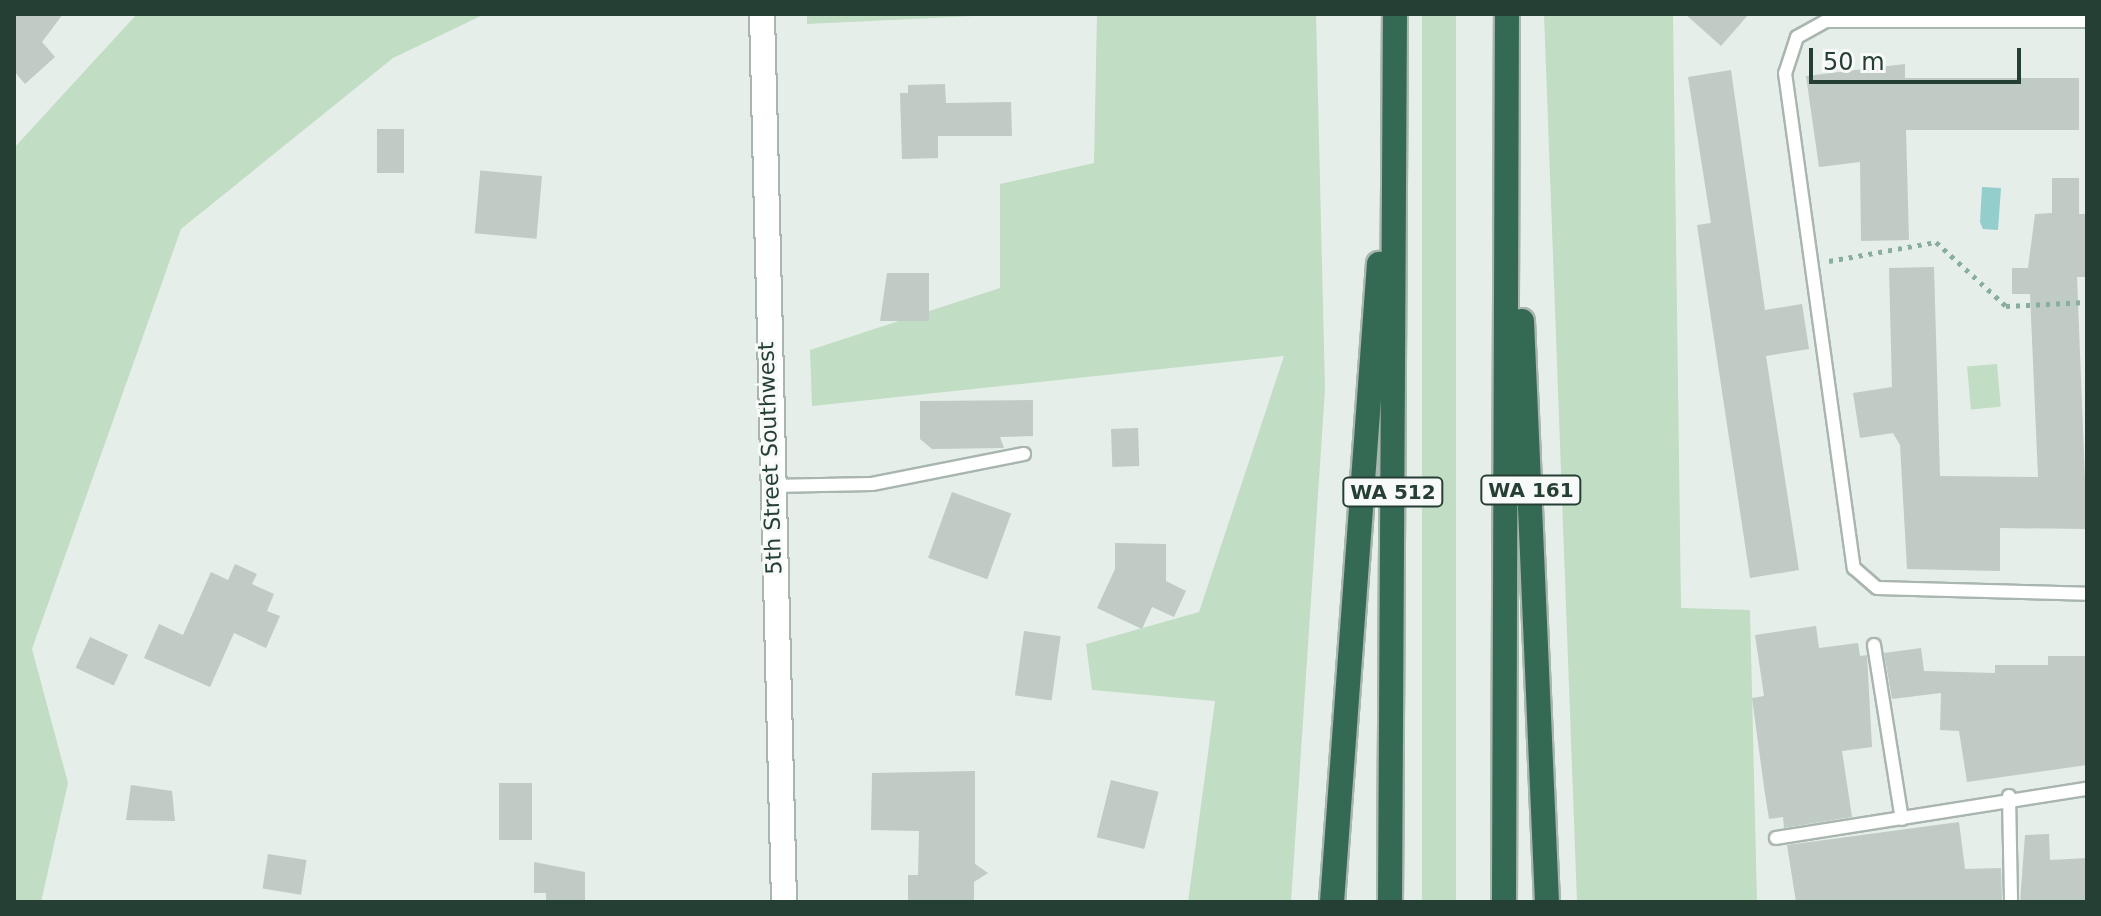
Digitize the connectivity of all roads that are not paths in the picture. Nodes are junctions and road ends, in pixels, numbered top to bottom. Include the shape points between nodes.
1 (762, 14) edge
2 (1395, 14) edge
3 (1507, 14) edge
4 (2087, 21) edge
5 (1508, 78) junction
6 (1395, 83) junction
7 (1024, 454) dead end
8 (771, 486) junction
9 (2087, 594) edge
10 (1874, 645) dead end
11 (2087, 789) edge
12 (2009, 796) junction
13 (1902, 819) junction
14 (1776, 838) dead end
15 (784, 902) edge
16 (1332, 902) edge
17 (1390, 902) edge
18 (1504, 902) edge
19 (1547, 902) edge
20 (2011, 902) edge

1 - 8 street, 5th Street Southwest
2 - 6 highway
3 - 5 highway, WA 161
4 - 9 lane via 1826,21 1797,37 1785,73 1854,568 1877,588
5 - 18 highway
5 - 19 highway, WA 161
6 - 16 highway
6 - 17 highway, WA 512
7 - 8 lane via 872,484
8 - 15 street, 5th Street Southwest
10 - 13 lane
11 - 12 lane
12 - 13 lane
12 - 20 lane
13 - 14 lane

